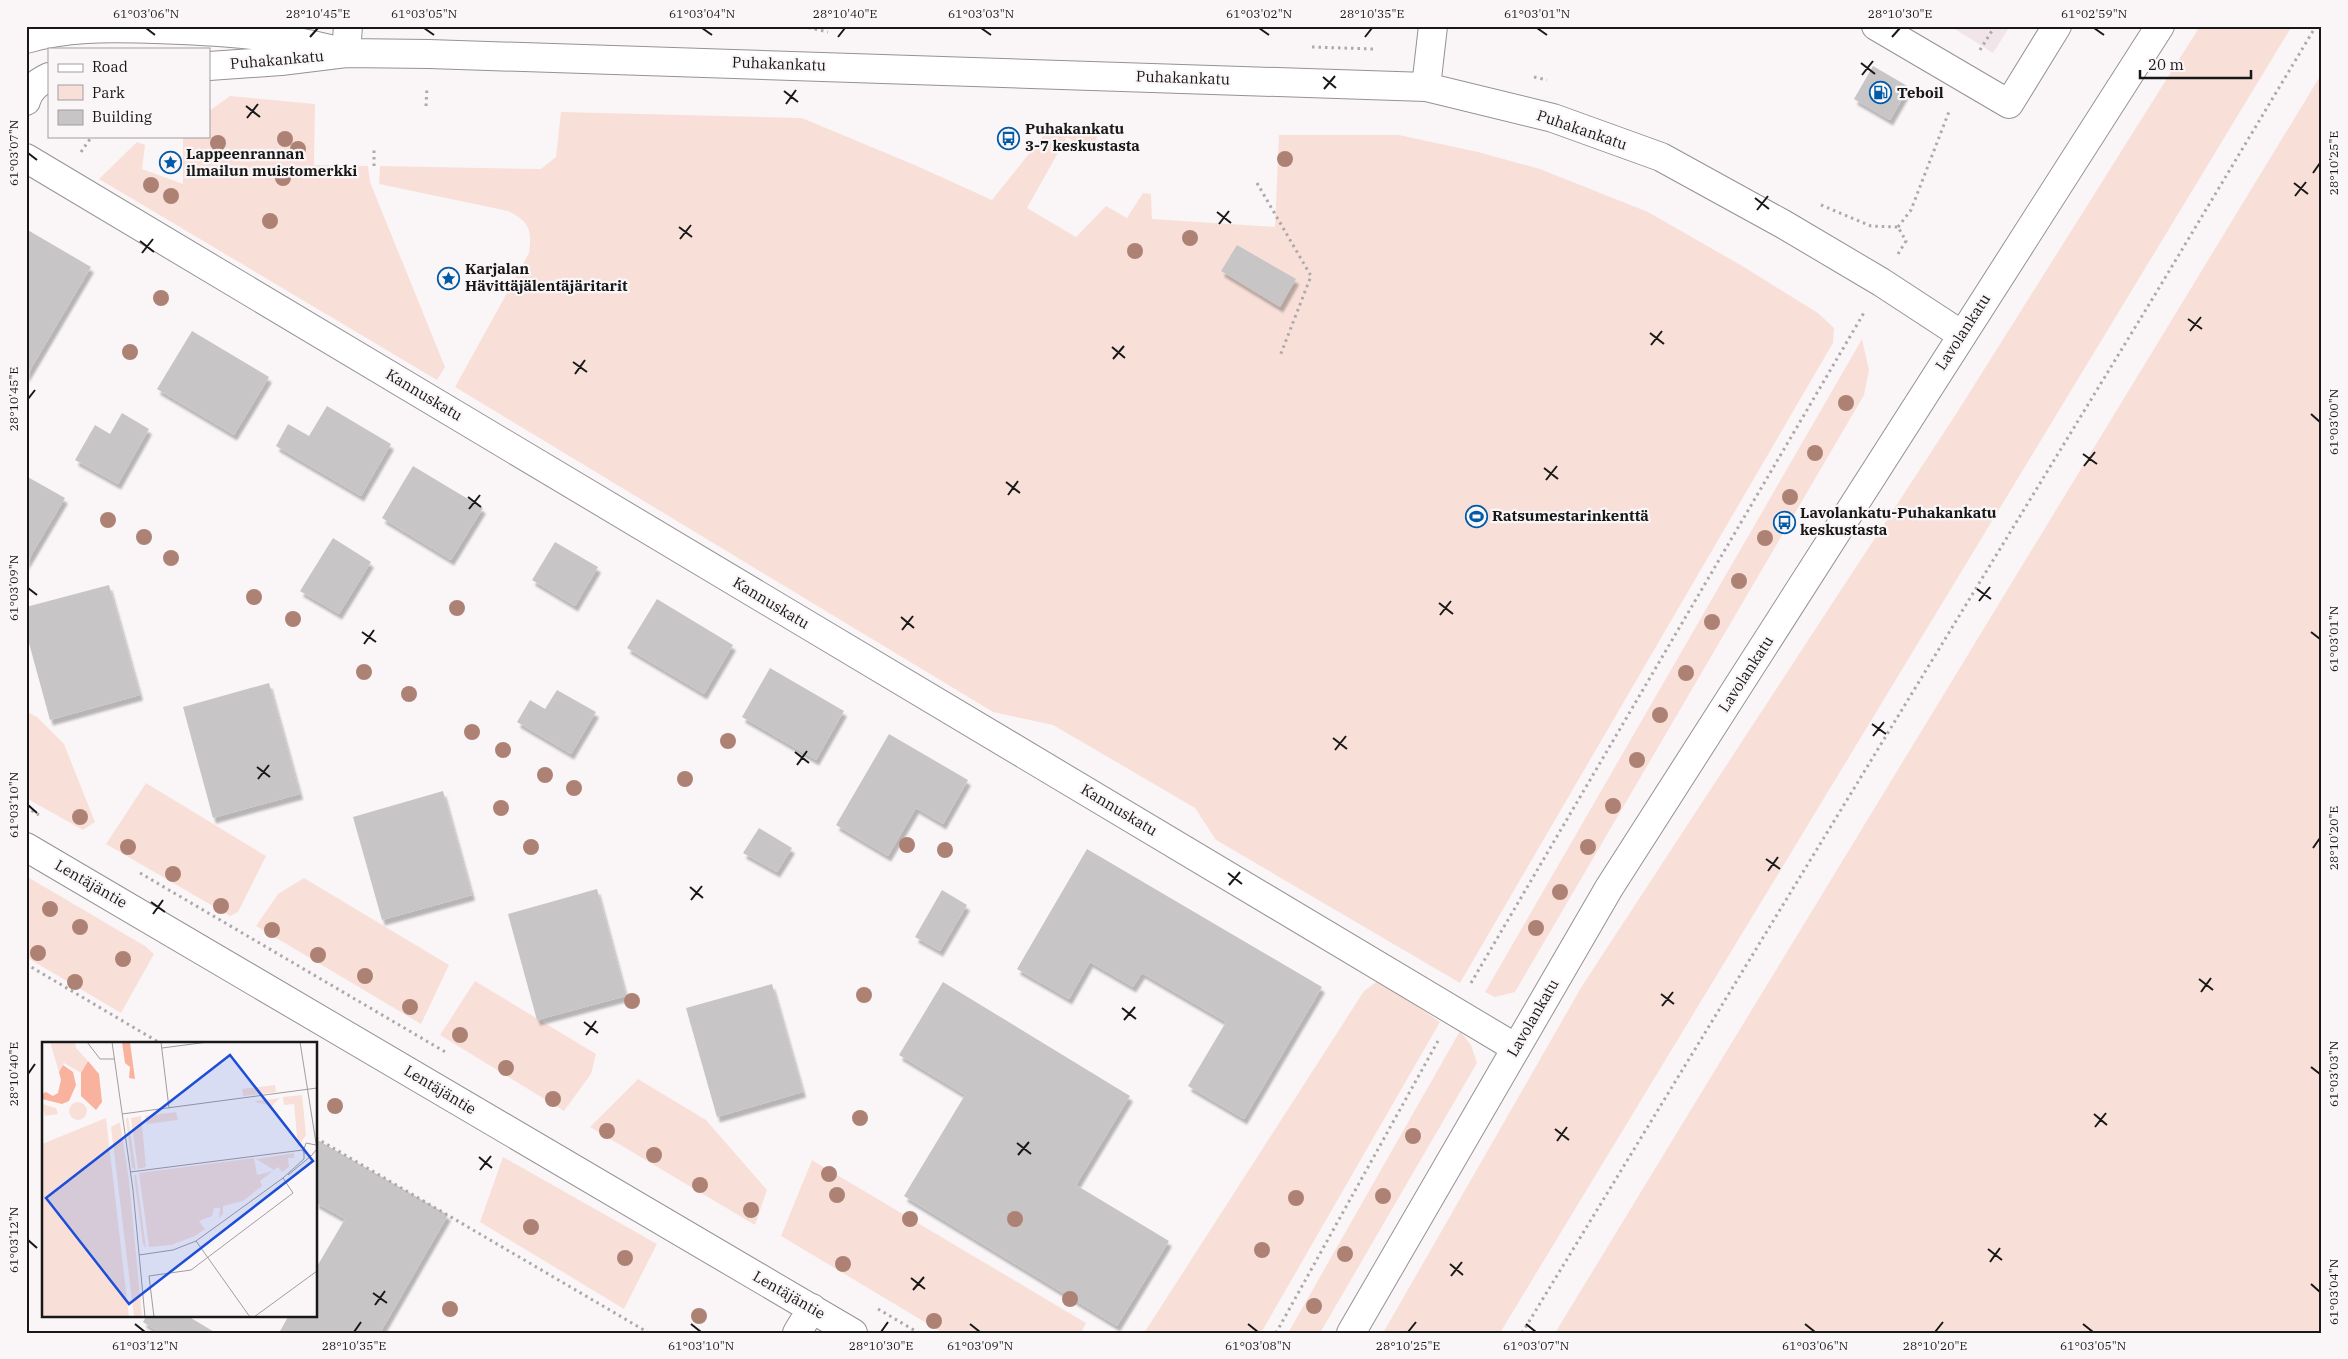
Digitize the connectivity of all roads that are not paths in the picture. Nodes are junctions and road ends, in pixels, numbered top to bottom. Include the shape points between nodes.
1 (1434, 26) edge
2 (1876, 26) edge
3 (2057, 26) edge
4 (2160, 26) edge
5 (26, 39) edge
6 (347, 40) edge
7 (210, 66) edge
8 (48, 78) edge
9 (1426, 87) junction
10 (26, 101) edge
11 (26, 158) edge
12 (1962, 335) junction
13 (26, 847) edge
14 (1516, 1048) junction
15 (812, 1308) junction
16 (797, 1333) edge
17 (853, 1333) edge
18 (1351, 1333) edge

1 - 9 street
2 - 3 street via 2009,104
4 - 12 street, Lavolankatu
5 - 6 street, Puhakankatu via 45,33 107,28 212,30 284,38
6 - 7 street, Puhakankatu via 281,61
6 - 9 street, Puhakankatu via 553,57
8 - 10 street via 36,84
9 - 12 street, Puhakankatu via 1553,118 1661,157 1882,282
11 - 14 street, Kannuskatu
12 - 14 street, Lavolankatu via 1609,888
13 - 15 street, Lentäjäntie
14 - 18 street, Lavolankatu
15 - 16 street
15 - 17 street, Lentäjäntie

